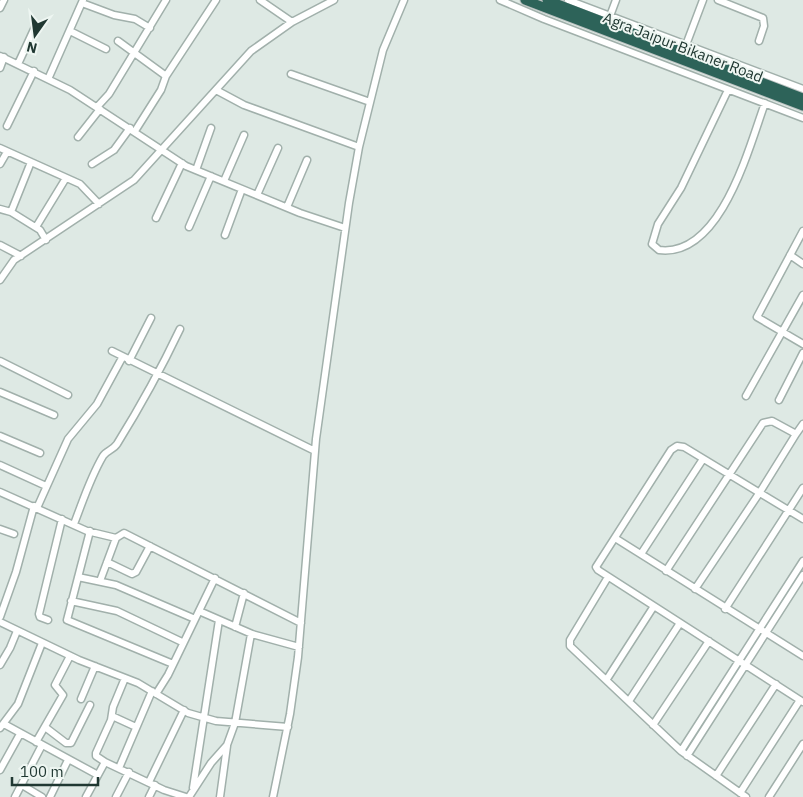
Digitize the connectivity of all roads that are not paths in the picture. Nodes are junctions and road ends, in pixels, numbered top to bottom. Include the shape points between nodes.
1 (4, 0) edge
2 (166, 0) edge
3 (216, 0) edge
4 (260, 0) edge
5 (334, 0) edge
6 (404, 0) edge
7 (500, 0) edge
8 (526, 0) edge
9 (547, 0) edge
10 (616, 0) edge
11 (703, 0) edge
12 (718, 0) edge
13 (82, 1) edge
14 (564, 2) edge
15 (0, 8) edge
16 (610, 16) junction
17 (292, 22) junction
18 (36, 25) dead end
19 (150, 28) junction
20 (70, 31) junction
21 (118, 41) dead end
22 (759, 41) dead end
23 (686, 45) junction
24 (106, 48) dead end
25 (134, 53) junction
26 (2, 57) edge
27 (18, 64) junction
28 (0, 68) edge
29 (34, 71) junction
30 (291, 74) dead end
31 (166, 76) junction
32 (49, 77) junction
33 (803, 89) edge
34 (216, 90) junction
35 (728, 90) junction
36 (803, 98) edge
37 (370, 102) junction
38 (764, 103) junction
39 (803, 106) edge
40 (98, 108) junction
41 (803, 118) edge
42 (7, 126) dead end
43 (211, 128) dead end
44 (133, 130) junction
45 (244, 134) dead end
46 (78, 137) dead end
47 (359, 147) junction
48 (0, 148) edge
49 (278, 148) dead end
50 (162, 150) junction
51 (7, 152) junction
52 (307, 160) dead end
53 (31, 162) junction
54 (182, 163) junction
55 (0, 164) edge
56 (92, 164) dead end
57 (196, 170) junction
58 (211, 176) junction
59 (66, 178) junction
60 (224, 181) junction
61 (242, 189) junction
62 (257, 195) junction
63 (99, 204) junction
64 (288, 208) junction
65 (0, 209) edge
66 (11, 212) junction
67 (156, 218) dead end
68 (36, 227) junction
69 (190, 227) dead end
70 (345, 228) junction
71 (803, 232) edge
72 (224, 236) dead end
73 (46, 240) junction
74 (0, 245) edge
75 (790, 255) junction
76 (21, 256) junction
77 (803, 264) edge
78 (0, 280) edge
79 (803, 294) edge
80 (151, 318) dead end
81 (180, 329) dead end
82 (782, 332) junction
83 (803, 344) edge
84 (112, 351) dead end
85 (803, 353) edge
86 (126, 359) junction
87 (0, 361) edge
88 (158, 375) junction
89 (0, 392) edge
90 (68, 395) dead end
91 (746, 396) dead end
92 (779, 400) dead end
93 (54, 415) dead end
94 (803, 424) edge
95 (796, 434) junction
96 (0, 436) edge
97 (315, 451) junction
98 (40, 452) dead end
99 (704, 459) junction
100 (0, 465) edge
101 (730, 474) junction
102 (46, 486) junction
103 (803, 488) edge
104 (0, 492) edge
105 (760, 492) junction
106 (36, 507) junction
107 (789, 510) junction
108 (62, 519) junction
109 (803, 519) edge
110 (74, 524) junction
111 (0, 528) edge
112 (90, 531) junction
113 (14, 534) dead end
114 (116, 538) junction
115 (615, 538) junction
116 (150, 546) junction
117 (641, 554) junction
118 (803, 561) edge
119 (107, 562) junction
120 (666, 571) junction
121 (803, 574) edge
122 (78, 577) junction
123 (608, 577) junction
124 (215, 578) junction
125 (100, 581) junction
126 (695, 589) junction
127 (244, 593) junction
128 (71, 601) junction
129 (654, 606) junction
130 (725, 609) junction
131 (199, 611) junction
132 (0, 617) edge
133 (195, 619) junction
134 (48, 620) dead end
135 (219, 620) junction
136 (0, 622) edge
137 (301, 622) junction
138 (680, 623) junction
139 (235, 627) junction
140 (17, 631) junction
141 (762, 632) junction
142 (251, 634) junction
143 (709, 641) junction
144 (182, 642) junction
145 (42, 643) junction
146 (803, 646) edge
147 (299, 647) junction
148 (801, 655) edge
149 (70, 656) junction
150 (738, 661) junction
151 (173, 664) junction
152 (0, 665) edge
153 (745, 665) junction
154 (95, 666) junction
155 (125, 678) junction
156 (607, 679) junction
157 (776, 684) junction
158 (154, 692) junction
159 (81, 699) dead end
160 (629, 701) junction
161 (801, 701) edge
162 (90, 705) dead end
163 (184, 710) junction
164 (112, 716) junction
165 (204, 718) junction
166 (235, 723) junction
167 (2, 726) edge
168 (653, 726) junction
169 (45, 727) junction
170 (136, 727) junction
171 (288, 727) junction
172 (20, 734) junction
173 (39, 744) junction
174 (803, 744) edge
175 (227, 745) junction
176 (684, 753) junction
177 (68, 760) junction
178 (105, 762) junction
179 (118, 768) junction
180 (0, 770) edge
181 (129, 772) junction
182 (96, 774) junction
183 (716, 776) junction
184 (152, 784) junction
185 (22, 785) junction
186 (189, 795) edge
187 (743, 795) edge
188 (15, 797) edge
189 (42, 797) edge
190 (50, 797) edge
191 (86, 797) edge
192 (116, 797) edge
193 (149, 797) edge
194 (220, 797) edge
195 (273, 797) edge
196 (769, 797) edge

1 - 15 street
2 - 19 street
3 - 31 street
4 - 17 street
5 - 17 street
6 - 37 street via 387,37
7 - 35 street
8 - 39 highway, Agra Jaipur Bikaner Road
9 - 14 highway, Agra Jaipur Bikaner Road
10 - 16 street
11 - 23 street
12 - 22 street via 763,18
13 - 19 street via 114,15 135,19
13 - 20 street
14 - 16 street
14 - 36 highway, Agra Jaipur Bikaner Road
16 - 23 street
17 - 34 street via 251,51
18 - 27 street
19 - 25 street
20 - 24 street
20 - 32 street
21 - 25 street
23 - 33 street
25 - 31 street
25 - 40 street
26 - 27 street
26 - 28 street
27 - 29 street
29 - 32 street
29 - 42 street
30 - 37 street
31 - 44 street via 161,90
32 - 40 street
34 - 47 street via 244,105
34 - 50 street
35 - 38 street
35 - 38 street via 681,188 654,233 652,244 659,250 686,246 719,213 732,190
37 - 47 street
38 - 41 street
40 - 44 street
40 - 46 street
43 - 57 street
44 - 50 street
44 - 56 street via 114,150
45 - 60 street
47 - 70 street
48 - 51 street
49 - 62 street
50 - 54 street
50 - 63 street via 134,180
51 - 53 street
51 - 55 street
52 - 64 street
53 - 59 street
53 - 66 street
54 - 57 street
54 - 67 street
57 - 58 street
58 - 60 street
58 - 69 street
59 - 63 street via 80,184
59 - 68 street
60 - 61 street
61 - 62 street
61 - 72 street
62 - 64 street
63 - 73 street
64 - 70 street
65 - 66 street
66 - 68 street
68 - 73 street
70 - 97 street
71 - 75 street
73 - 76 street
74 - 76 street
75 - 77 street
75 - 82 street via 757,316
76 - 78 street via 14,260
79 - 82 street
80 - 86 street
81 - 88 street
82 - 83 street
82 - 91 street
84 - 86 street
85 - 92 street
86 - 88 street
86 - 102 street via 97,404 68,440
87 - 90 street
88 - 97 street
88 - 110 street via 116,446 104,454
89 - 93 street
94 - 95 street
95 - 101 street via 772,421 765,421
95 - 105 street
96 - 98 street
97 - 137 street
99 - 101 street
99 - 115 street via 684,446 675,447
99 - 117 street
100 - 102 street
101 - 105 street
101 - 120 street
102 - 106 street
103 - 107 street
104 - 106 street
105 - 107 street
105 - 126 street
106 - 108 street
106 - 132 street
107 - 109 street
107 - 130 street
108 - 110 street
108 - 134 street via 39,614
110 - 112 street
111 - 113 street
112 - 114 street
112 - 122 street
114 - 116 street via 124,534
114 - 119 street
115 - 117 street
115 - 123 street via 596,567
116 - 119 street via 132,574
116 - 124 street
117 - 120 street
118 - 141 street
119 - 125 street
120 - 126 street
121 - 141 street
122 - 125 street
122 - 128 street
123 - 129 street
123 - 156 street via 569,644
124 - 127 street
124 - 131 street
125 - 133 street via 128,589
126 - 130 street
127 - 137 street
127 - 139 street
128 - 144 street via 118,611
128 - 151 street via 67,616 69,623
129 - 138 street
129 - 156 street
130 - 141 street
131 - 133 street
131 - 135 street
133 - 144 street
135 - 139 street
135 - 165 street
136 - 140 street
137 - 147 street
138 - 143 street
138 - 160 street
139 - 142 street
140 - 145 street
140 - 152 street
141 - 148 street
141 - 150 street
141 - 153 street
142 - 147 street
142 - 166 street
143 - 150 street
143 - 168 street
144 - 151 street
145 - 149 street
145 - 167 street via 18,704
146 - 148 street
147 - 171 street
149 - 154 street
149 - 169 street via 55,685 63,695
150 - 153 street
150 - 176 street
151 - 158 street
153 - 157 street
153 - 176 street
154 - 155 street
154 - 159 street
155 - 158 street
155 - 164 street
156 - 160 street
157 - 161 street
157 - 183 street
158 - 163 street
158 - 170 street
160 - 168 street
161 - 187 street
162 - 169 street via 71,743 66,743
163 - 165 street
163 - 184 street
164 - 170 street
164 - 178 street via 96,753
165 - 166 street
165 - 186 street
166 - 171 street
166 - 175 street
167 - 172 street
168 - 176 street
169 - 173 street
170 - 179 street
171 - 195 street
172 - 173 street
172 - 180 street
173 - 177 street
173 - 185 street
174 - 196 street
175 - 186 street
175 - 194 street
176 - 183 street
177 - 182 street
177 - 190 street
178 - 179 street
178 - 182 street
179 - 181 street
181 - 184 street
181 - 192 street
182 - 191 street
183 - 187 street
184 - 186 street
184 - 193 street
185 - 188 street
185 - 189 street

